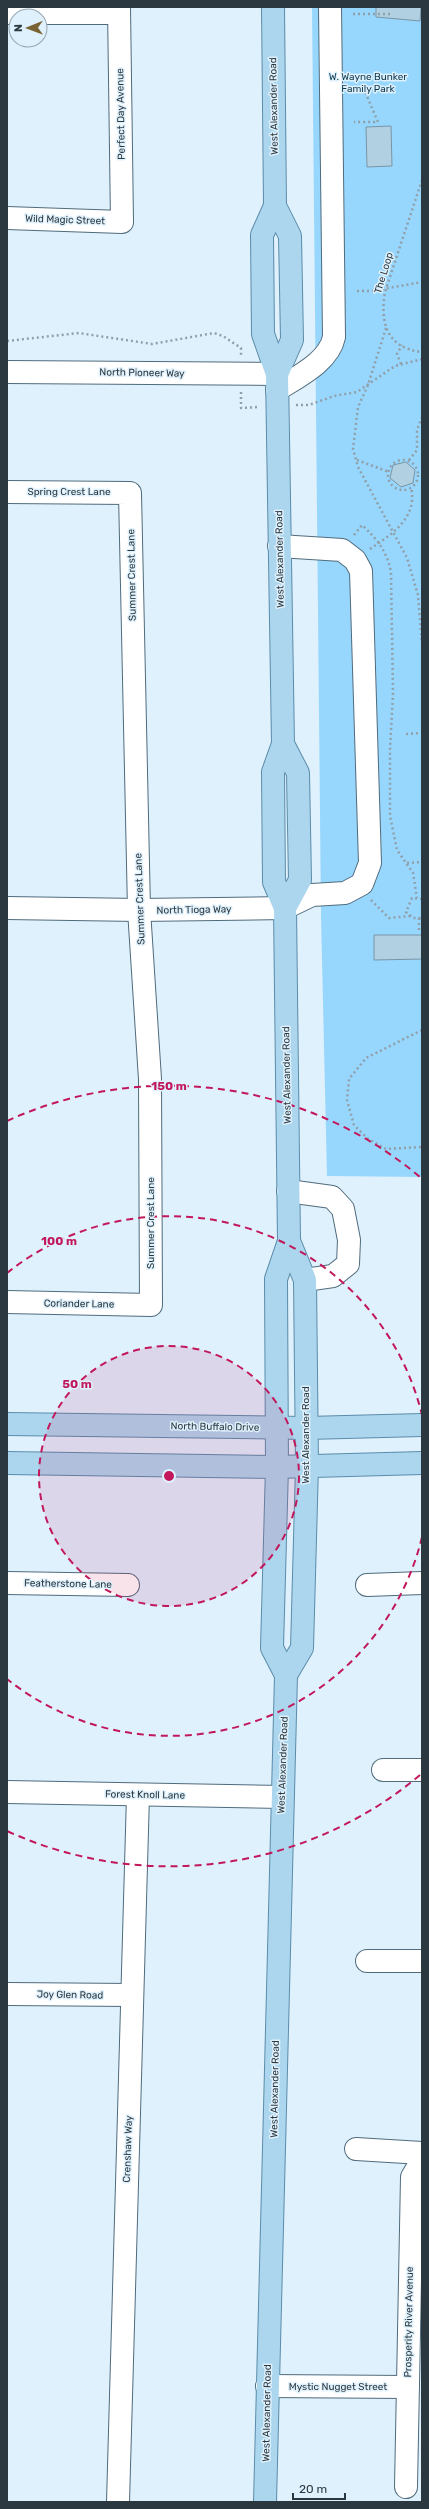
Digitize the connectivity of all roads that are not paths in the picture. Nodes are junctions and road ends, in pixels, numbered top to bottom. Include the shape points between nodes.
1 (273, 7) edge
2 (330, 7) edge
3 (119, 10) edge
4 (7, 13) edge
5 (275, 206) junction
6 (7, 218) edge
7 (122, 222) joint
8 (7, 372) edge
9 (277, 382) junction
10 (7, 492) edge
11 (130, 493) joint
12 (279, 546) junction
13 (7, 908) edge
14 (285, 908) junction
15 (139, 910) junction
16 (288, 1191) junction
17 (289, 1240) junction
18 (305, 1280) junction
19 (7, 1302) edge
20 (151, 1305) joint
21 (7, 1424) edge
22 (422, 1426) edge
23 (277, 1428) junction
24 (307, 1428) junction
25 (7, 1463) edge
26 (422, 1463) edge
27 (277, 1466) junction
28 (307, 1466) junction
29 (7, 1583) edge
30 (422, 1583) edge
31 (367, 1584) dead end
32 (128, 1585) dead end
33 (286, 1675) junction
34 (383, 1770) dead end
35 (422, 1770) edge
36 (7, 1792) edge
37 (138, 1795) junction
38 (282, 1797) junction
39 (367, 1961) dead end
40 (422, 1961) edge
41 (7, 1994) edge
42 (132, 1996) junction
43 (356, 2149) dead end
44 (422, 2153) edge
45 (422, 2160) edge
46 (268, 2386) junction
47 (408, 2387) junction
48 (406, 2487) dead end
49 (118, 2502) edge
50 (264, 2502) edge

1 - 5 main road, West Alexander Road
2 - 9 street via 334,337 332,347 325,356
3 - 4 street
3 - 7 street, Perfect Day Avenue
5 - 9 main road, West Alexander Road via 262,235 263,334
5 - 9 main road, West Alexander Road via 290,236 292,340
6 - 7 street, Wild Magic Street
8 - 9 street, North Pioneer Way
9 - 12 main road, West Alexander Road
10 - 11 street, Spring Crest Lane
11 - 15 street, Summer Crest Lane
12 - 14 main road, West Alexander Road via 284,744 298,773 300,880
12 - 14 street via 353,550 361,571 370,863 362,884 346,893 312,895
13 - 15 street, North Tioga Way
14 - 15 street, North Tioga Way
14 - 16 main road, West Alexander Road
15 - 20 street, Summer Crest Lane via 150,1079
16 - 17 main road, West Alexander Road
16 - 18 street via 332,1197 343,1208 349,1240 348,1264 333,1276
17 - 18 main road, West Alexander Road
17 - 23 main road, West Alexander Road via 276,1280
18 - 24 main road, West Alexander Road
19 - 20 street, Coriander Lane
21 - 23 main road, North Buffalo Drive
22 - 24 main road, North Buffalo Drive
23 - 24 main road, North Buffalo Drive
23 - 27 main road, West Alexander Road
24 - 28 main road, West Alexander Road
25 - 27 main road
26 - 28 main road
27 - 28 main road
27 - 33 main road, West Alexander Road via 272,1648
28 - 33 main road, West Alexander Road via 302,1648
29 - 32 street, Featherstone Lane
30 - 31 street
33 - 38 main road, West Alexander Road
34 - 35 street
36 - 37 street, Forest Knoll Lane
37 - 38 street, Forest Knoll Lane
37 - 42 street, Crenshaw Way
38 - 46 main road, West Alexander Road
39 - 40 street
41 - 42 street, Joy Glen Road
42 - 49 street, Crenshaw Way
43 - 44 street
45 - 47 street, Prosperity River Avenue via 412,2177
46 - 47 street, Mystic Nugget Street
46 - 50 main road, West Alexander Road
47 - 48 street, Prosperity River Avenue

